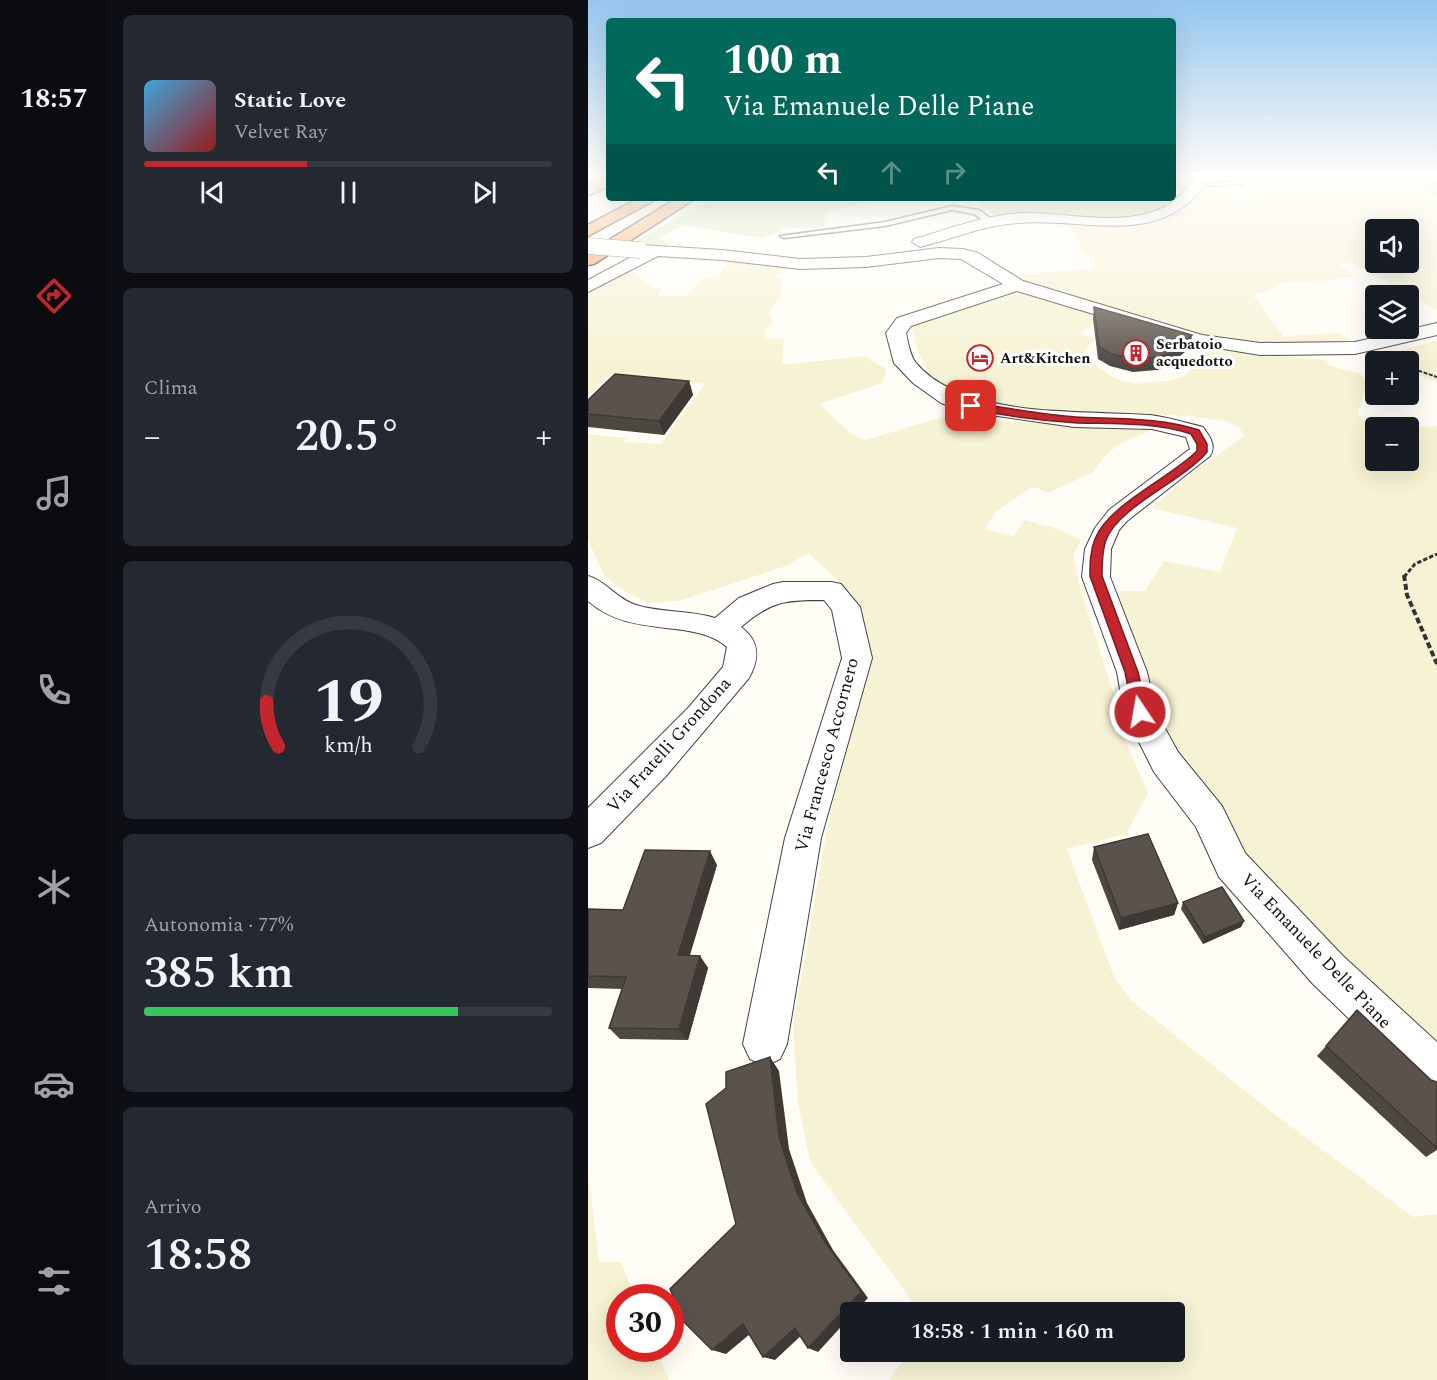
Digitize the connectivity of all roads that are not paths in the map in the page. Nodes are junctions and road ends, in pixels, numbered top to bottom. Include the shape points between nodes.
1 (621, 239) edge
2 (933, 239) edge
3 (588, 246) edge
4 (647, 250) junction
5 (588, 260) edge
6 (866, 262) junction
7 (1017, 285) junction
8 (588, 287) edge
9 (1437, 329) edge
10 (588, 585) edge
11 (721, 629) junction
12 (588, 832) edge
13 (765, 1044) dead end
14 (1437, 1072) edge

1 - 5 highway
2 - 6 street via 876,255
3 - 4 street, bridge
4 - 6 street via 800,264
4 - 8 street
6 - 7 street via 963,254
7 - 9 street via 1200,340 1260,348 1355,348
7 - 14 street, Via Emanuele Delle Piane via 904,322 896,333 904,363 939,392 971,406 1074,420 1152,422 1195,432 1202,452 1115,518 1101,538 1096,562 1096,576 1132,672 1140,712 1166,762 1209,817 1232,865 1328,970
10 - 11 street via 603,601 630,614
11 - 12 street, Via Fratelli Grondona via 742,644 738,669 654,766
11 - 13 street, Via Francesco Accornero via 748,605 783,591 831,591 846,607 857,658 803,838

